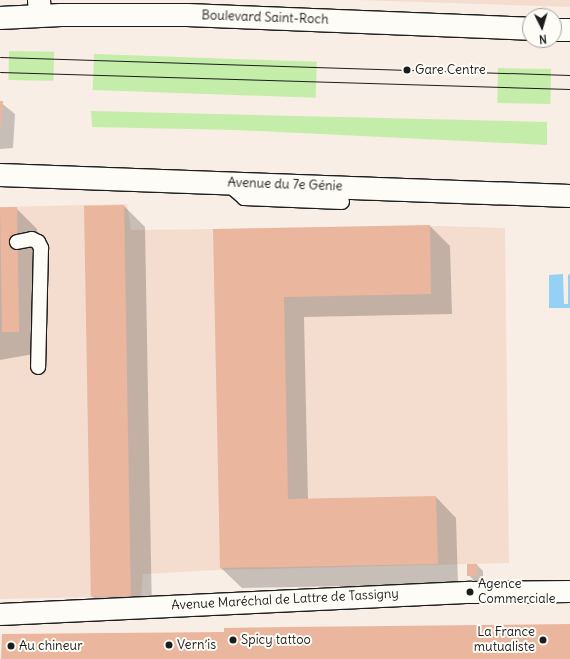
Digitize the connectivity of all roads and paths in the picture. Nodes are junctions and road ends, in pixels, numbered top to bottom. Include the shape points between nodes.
1 (39, 8) edge
2 (0, 18) edge
3 (522, 29) edge
4 (0, 175) edge
5 (227, 183) junction
6 (570, 196) edge
7 (342, 202) dead end
8 (17, 242) dead end
9 (38, 367) dead end
10 (570, 591) edge
11 (0, 614) edge

1 - 2 street, Boulevard Saint-Roch
1 - 3 street, Boulevard Saint-Roch
4 - 5 street, Avenue du 7e Génie
5 - 6 street, Avenue du 7e Génie
5 - 7 lane via 244,198
8 - 9 lane via 32,240 38,242 41,248
10 - 11 street, Avenue Maréchal de Lattre de Tassigny via 470,592

